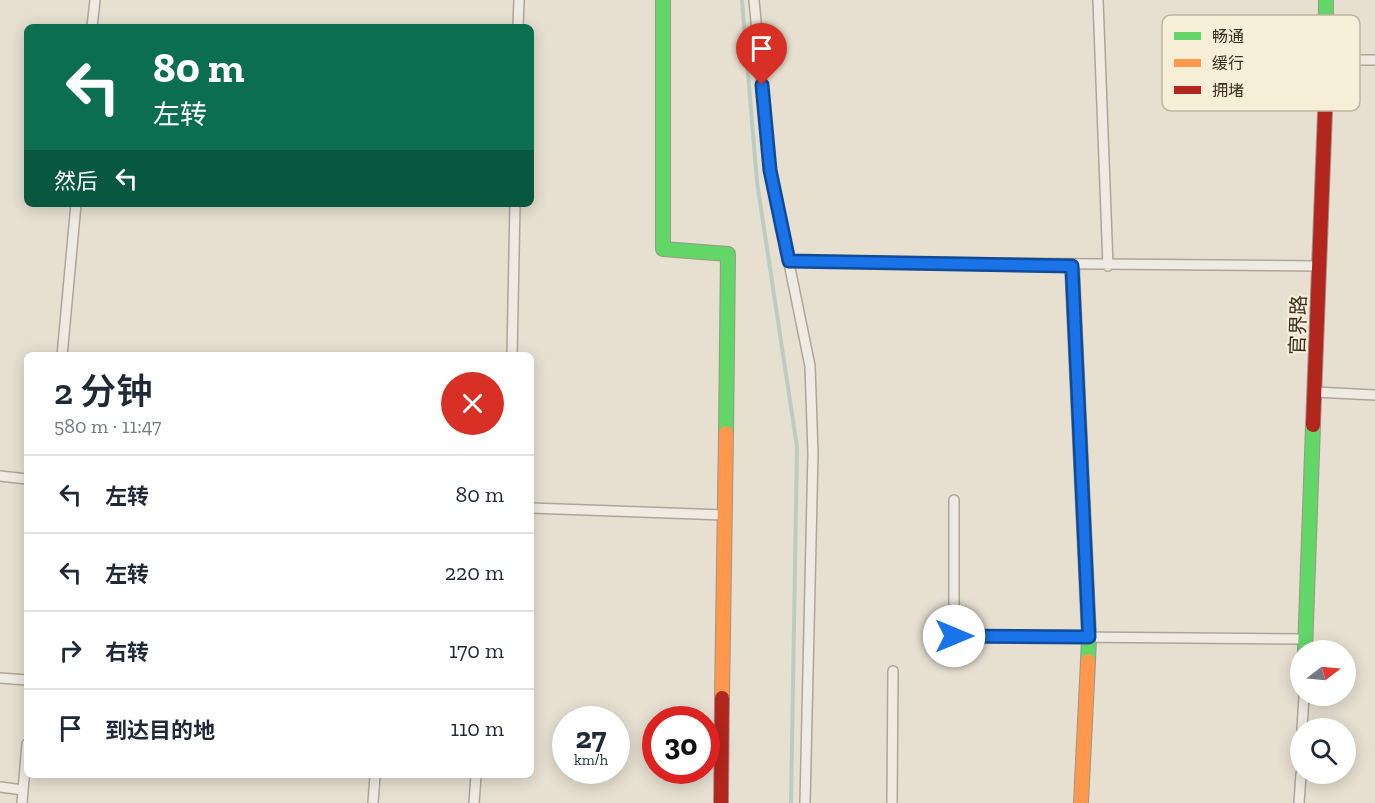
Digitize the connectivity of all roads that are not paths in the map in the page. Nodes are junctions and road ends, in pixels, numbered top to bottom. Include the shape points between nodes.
1 (94, 0) edge
2 (519, 0) edge
3 (663, 0) edge
4 (754, 0) edge
5 (1098, 0) edge
6 (1326, 0) edge
7 (1326, 15) edge
8 (92, 24) edge
9 (518, 24) edge
10 (1325, 111) edge
11 (76, 207) edge
12 (515, 207) edge
13 (789, 261) junction
14 (1072, 266) junction
15 (1108, 266) junction
16 (1319, 266) junction
17 (62, 352) edge
18 (512, 352) edge
19 (1315, 392) junction
20 (1375, 395) edge
21 (0, 476) edge
22 (24, 479) edge
23 (954, 500) dead end
24 (534, 508) edge
25 (724, 515) junction
26 (1089, 637) junction
27 (1305, 640) edge
28 (1290, 644) edge
29 (893, 671) dead end
30 (0, 678) edge
31 (24, 680) edge
32 (24, 778) edge
33 (375, 778) edge
34 (476, 778) edge
35 (1300, 784) edge
36 (0, 787) edge
37 (23, 790) junction
38 (22, 803) edge
39 (373, 803) edge
40 (474, 803) edge
41 (721, 803) edge
42 (805, 803) edge
43 (892, 803) edge
44 (1081, 803) edge
45 (1299, 803) edge

1 - 8 street
2 - 9 street
3 - 25 street via 663,249 728,254
4 - 13 street via 770,170
5 - 15 street
6 - 7 street, 官界路
10 - 16 street, 官界路
11 - 17 street
12 - 18 street
13 - 14 street
13 - 42 street via 810,366 813,453
14 - 15 street
14 - 26 street
15 - 16 street
16 - 19 street, 官界路
19 - 20 street
19 - 27 street, 官界路
21 - 22 street
23 - 26 street via 954,636
24 - 25 street
25 - 41 street
26 - 28 street
26 - 44 street
29 - 43 street
30 - 31 street
32 - 37 street
33 - 39 street
34 - 40 street
35 - 45 street
36 - 37 street
37 - 38 street

